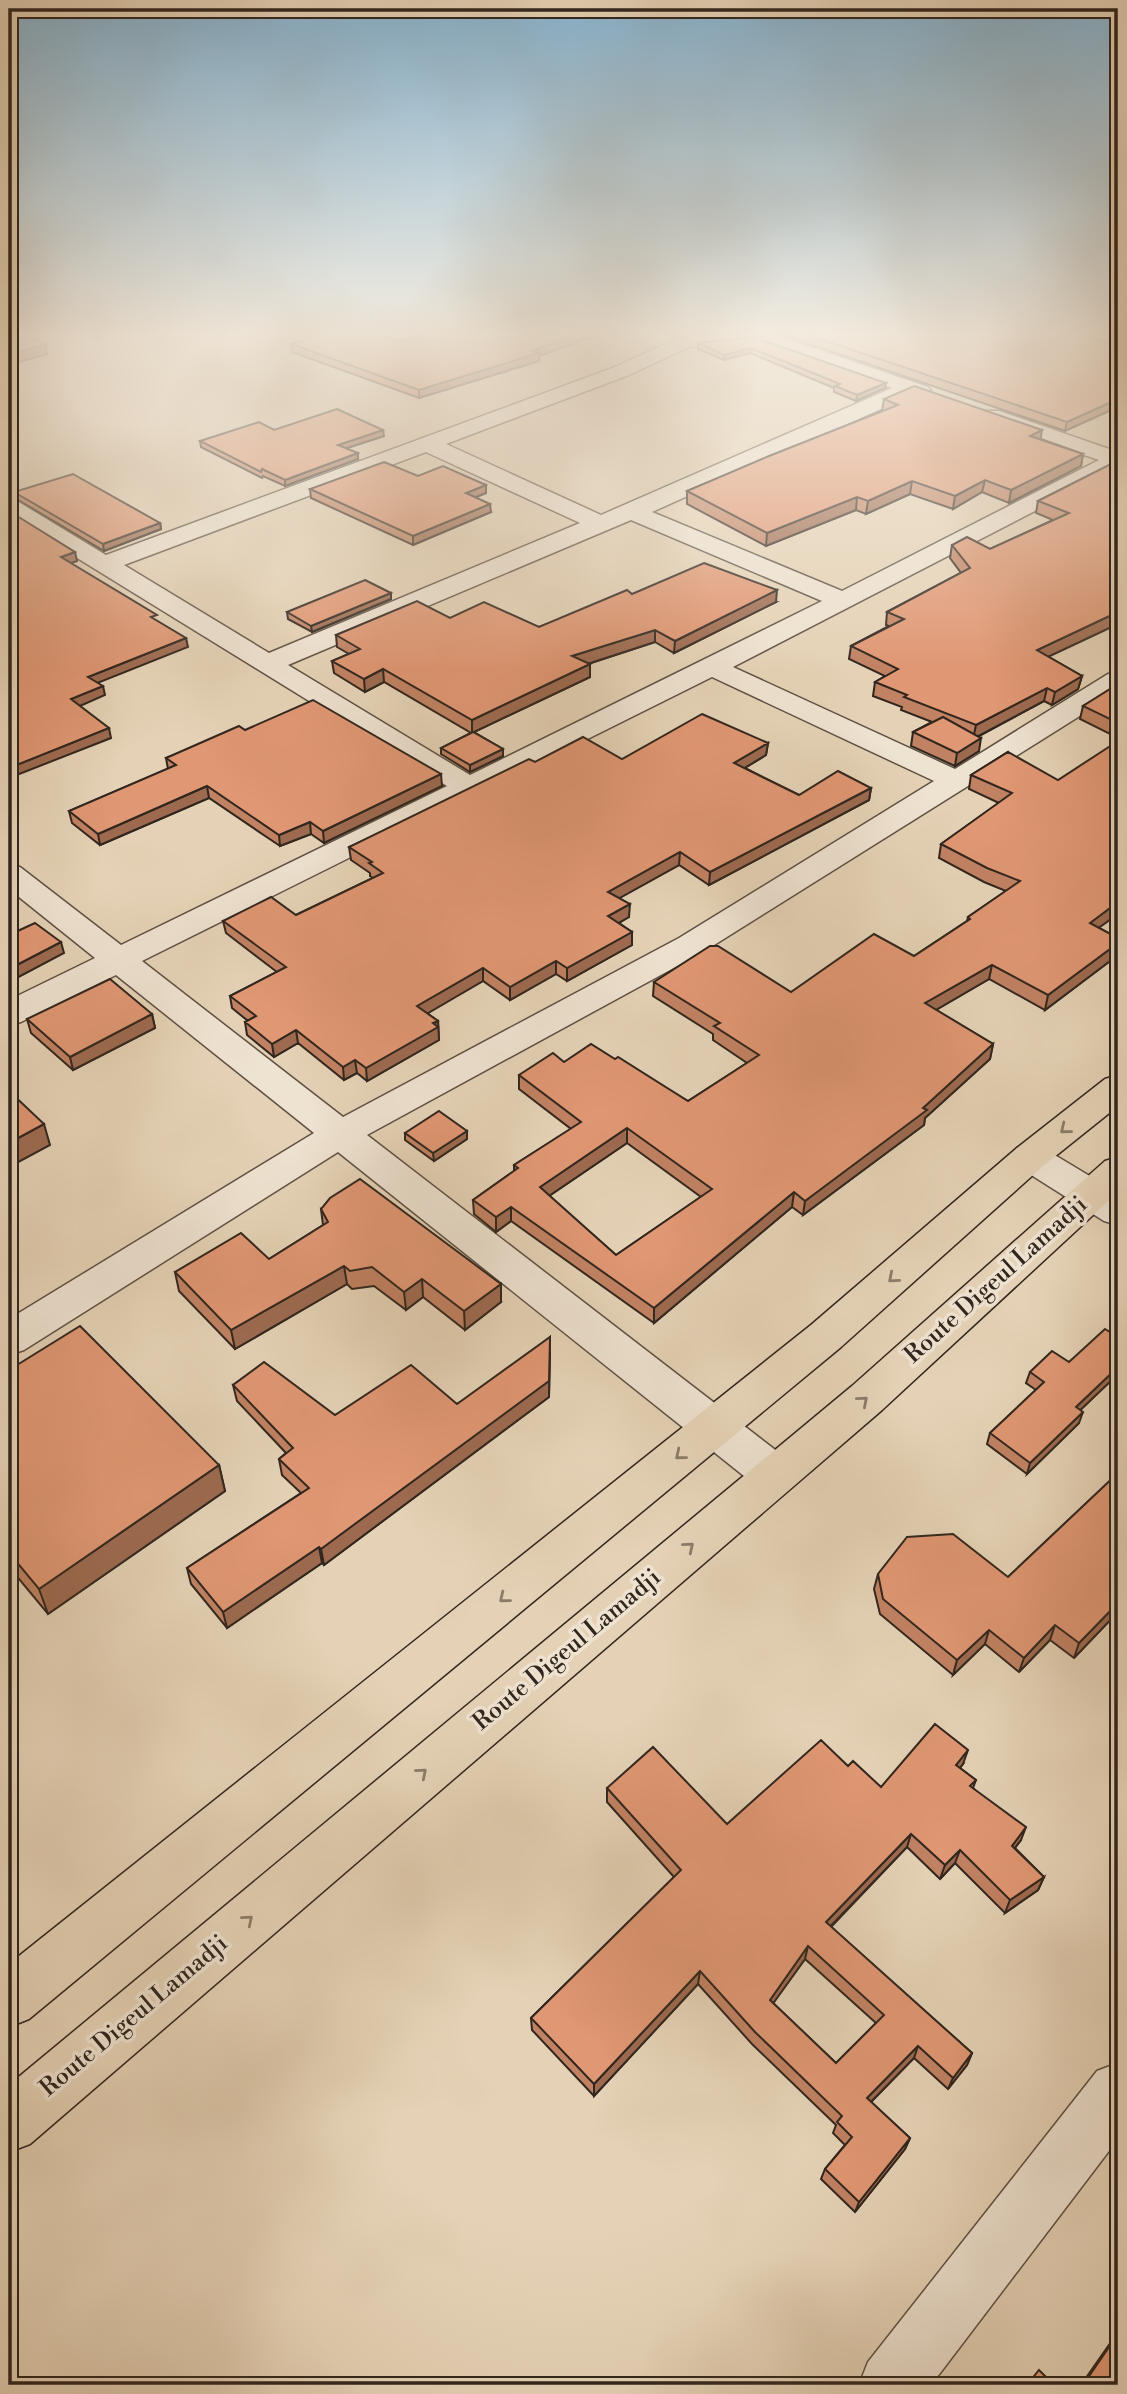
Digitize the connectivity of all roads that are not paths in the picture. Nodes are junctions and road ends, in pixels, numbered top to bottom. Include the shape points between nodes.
1 (426, 445) edge
2 (430, 445) edge
3 (783, 445) edge
4 (1076, 445) edge
5 (1118, 459) edge
6 (9, 506) edge
7 (632, 513) junction
8 (600, 523) junction
9 (105, 564) junction
10 (842, 600) junction
11 (269, 663) junction
12 (712, 667) junction
13 (1118, 680) edge
14 (957, 781) junction
15 (469, 787) junction
16 (9, 874) edge
17 (120, 959) junction
18 (9, 1014) edge
19 (1118, 1087) edge
20 (340, 1134) junction
21 (1030, 1157) junction
22 (1109, 1192) edge
23 (9, 1339) edge
24 (714, 1428) junction
25 (775, 1475) junction
26 (9, 1999) edge
27 (1118, 2092) edge
28 (9, 2123) edge
29 (891, 2385) edge

1 - 9 street
2 - 8 street
3 - 7 street
4 - 5 street
5 - 10 street
6 - 9 street
7 - 8 street
7 - 10 street
8 - 11 street
9 - 11 street
10 - 12 street
11 - 15 street
12 - 14 street
12 - 15 street
13 - 14 street
14 - 20 street via 691,945
15 - 17 street
16 - 17 street
17 - 18 street
17 - 20 street
19 -> 21 main road
20 - 23 street
20 - 24 street
21 - 22 street
21 -> 24 main road
25 -> 22 main road, Route Digeul Lamadji
24 - 25 street
24 -> 26 main road
28 -> 25 main road, Route Digeul Lamadji
27 - 29 street

